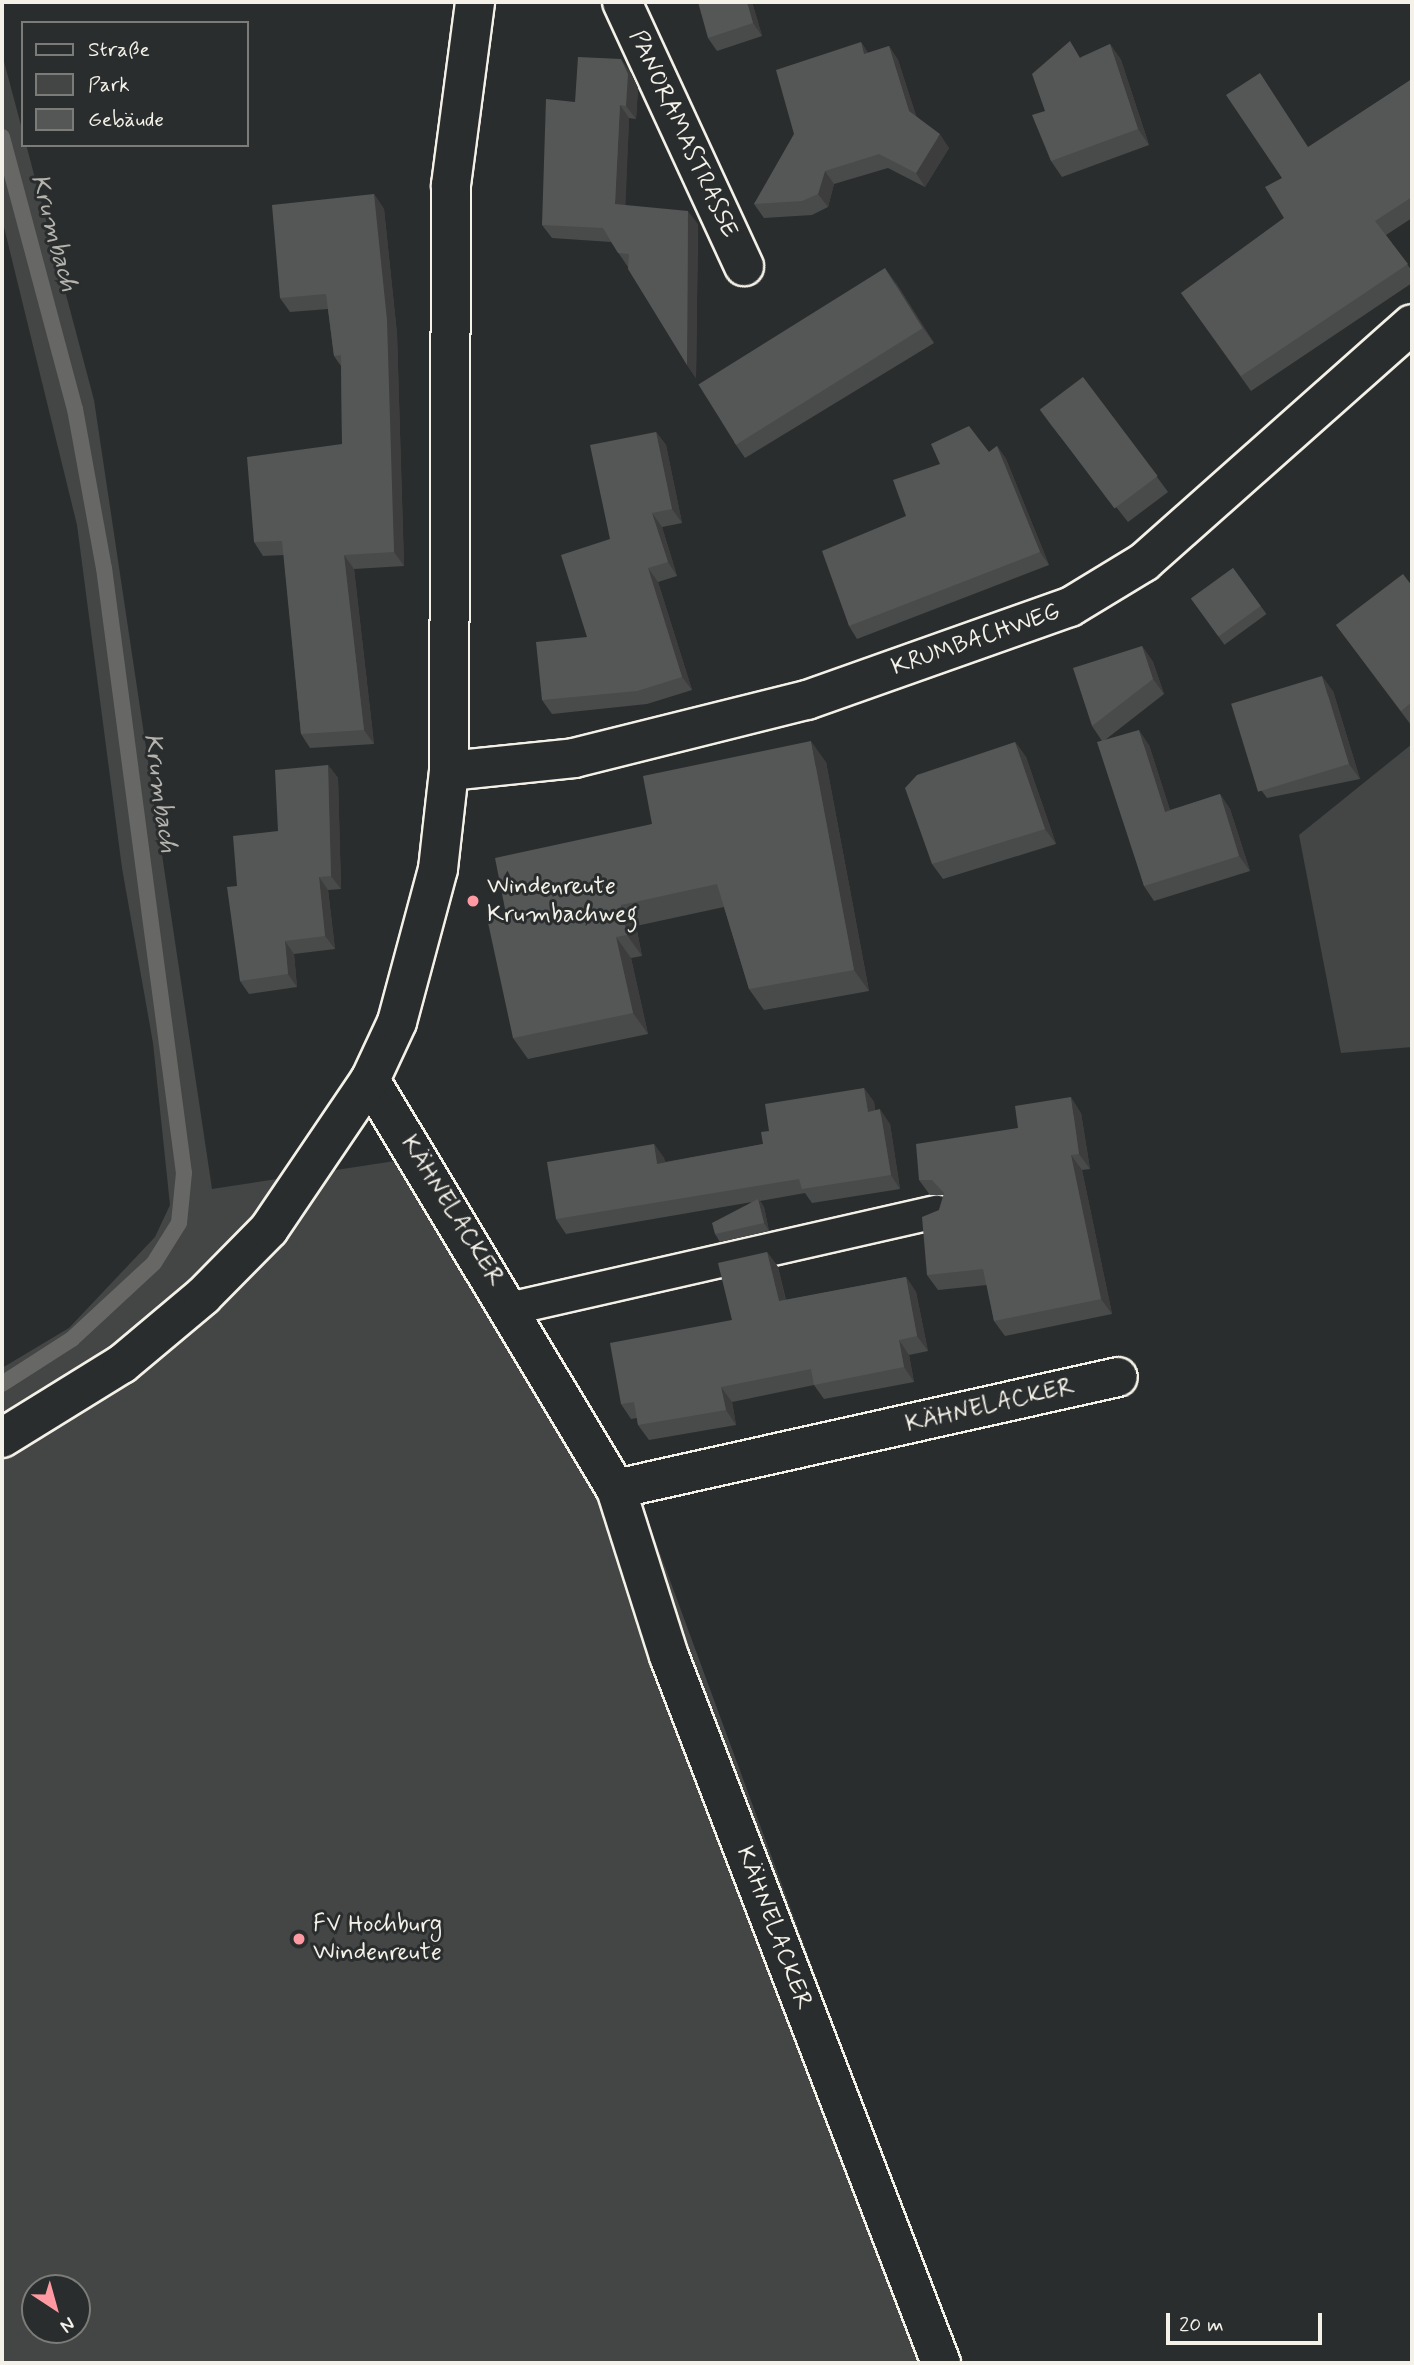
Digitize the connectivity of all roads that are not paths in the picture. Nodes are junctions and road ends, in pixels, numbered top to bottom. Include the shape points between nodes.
1 (475, 2) edge
2 (622, 2) edge
3 (744, 266) dead end
4 (1412, 324) edge
5 (449, 771) junction
6 (370, 1080) junction
7 (936, 1212) edge
8 (513, 1308) junction
9 (1118, 1377) dead end
10 (2, 1438) edge
11 (616, 1489) junction
12 (940, 2363) edge

1 - 5 street via 451,185
2 - 3 street, PANORAMASTRASSE
4 - 5 street, KRUMBACHWEG via 1144,562 1070,607 807,700 574,758
5 - 6 street via 439,869 416,959
6 - 8 street, KÄHNELACKER
6 - 10 street via 269,1229 203,1296 122,1364
7 - 8 lane
8 - 11 street, KÄHNELACKER
9 - 11 street, KÄHNELACKER
11 - 12 street, KÄHNELACKER via 669,1656

